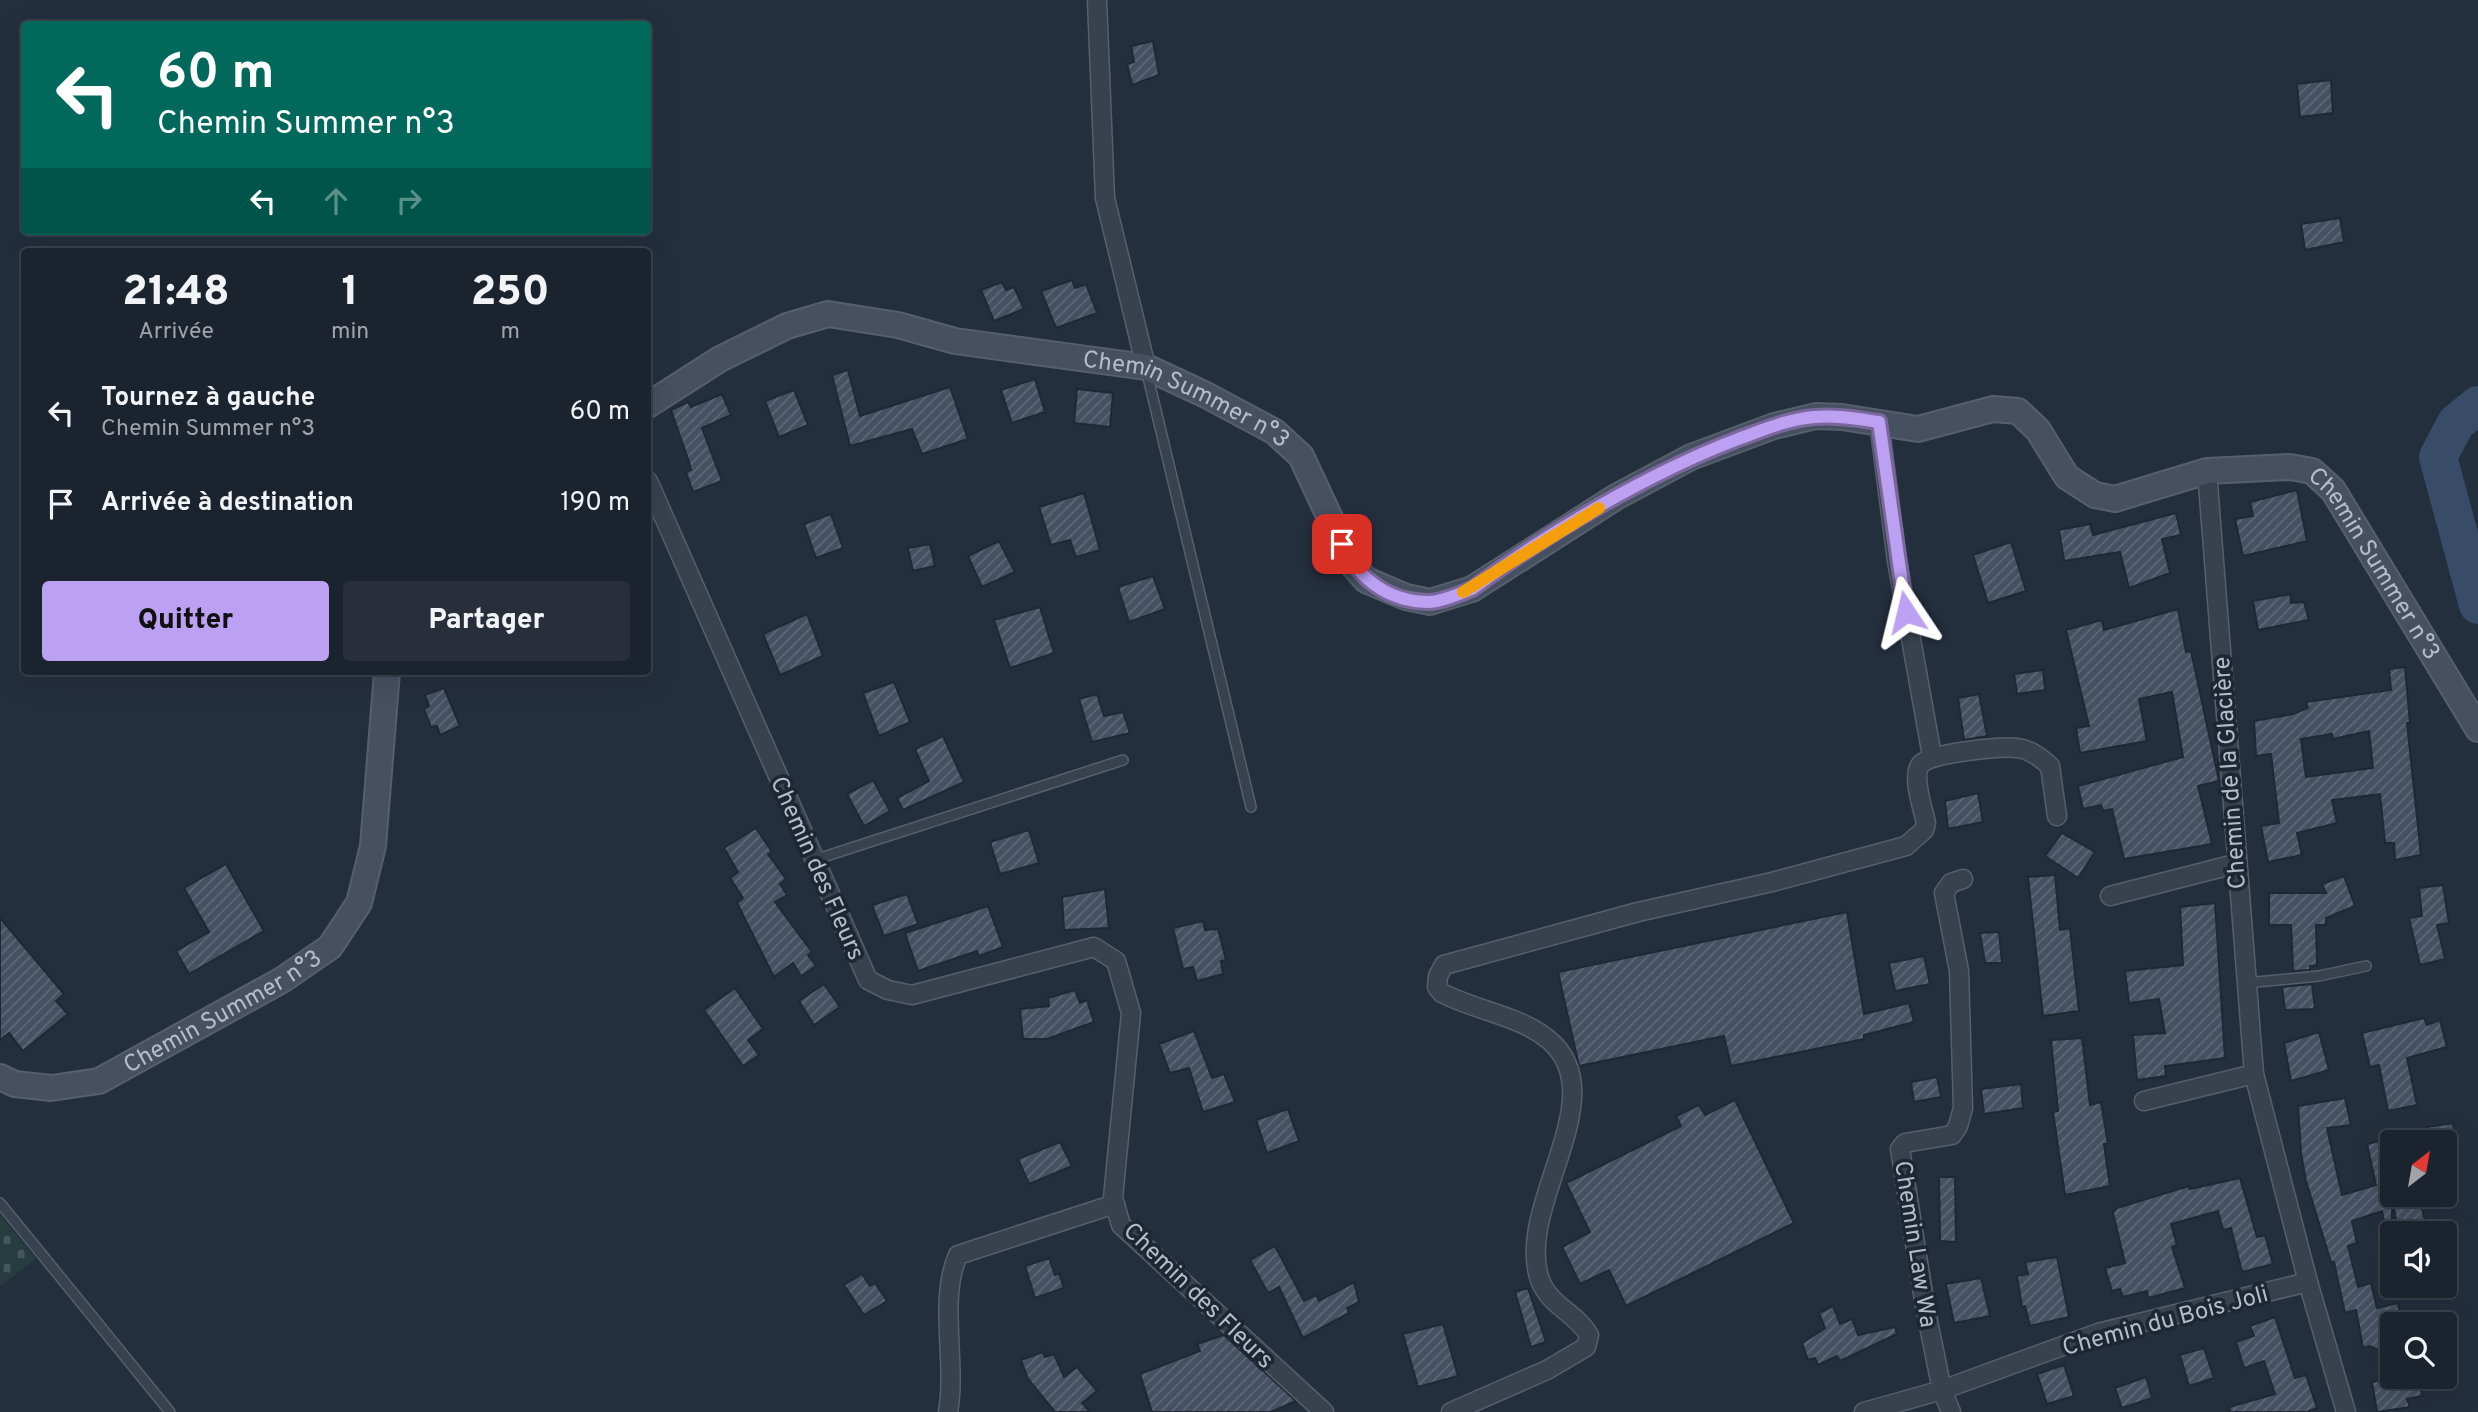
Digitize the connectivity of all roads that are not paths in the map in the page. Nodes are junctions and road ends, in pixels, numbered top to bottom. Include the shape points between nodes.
1 (1097, 0) edge
2 (1146, 367) junction
3 (651, 402) edge
4 (1879, 422) junction
5 (2207, 471) junction
6 (651, 488) edge
7 (387, 675) edge
8 (2478, 729) edge
9 (1932, 756) junction
10 (1122, 760) dead end
11 (1251, 807) dead end
12 (2057, 816) dead end
13 (814, 860) junction
14 (2235, 864) junction
15 (1963, 879) dead end
16 (2110, 896) dead end
17 (2366, 966) dead end
18 (2246, 983) junction
19 (2255, 1073) junction
20 (0, 1077) edge
21 (2144, 1101) dead end
22 (0, 1203) edge
23 (1115, 1204) junction
24 (2308, 1282) junction
25 (1942, 1390) junction
26 (170, 1412) edge
27 (948, 1412) edge
28 (1324, 1412) edge
29 (1451, 1412) edge
30 (1864, 1412) edge
31 (1951, 1412) edge
32 (2346, 1412) edge

1 - 2 street via 1105,198
2 - 3 street, Chemin Summer n°3 via 955,341 898,325 828,314 787,326 720,359
2 - 4 street, Chemin Summer n°3 via 1275,432 1291,445 1351,563 1366,580 1430,602 1472,589 1616,497 1691,457 1799,419 1842,417
2 - 11 lane
4 - 5 street, Chemin Summer n°3 via 1918,429 1993,409 2018,411 2038,430 2067,477 2095,495 2115,499
4 - 9 street via 1897,561
5 - 8 street, Chemin Summer n°3 via 2290,467 2312,471 2324,480
5 - 14 street, Chemin de la Glacière
6 - 13 street, Chemin des Fleurs
7 - 20 street, Chemin Summer n°3 via 373,846 359,903 330,947 282,980 99,1082 51,1088 15,1084
9 - 12 street via 2018,748 2038,756 2050,766
9 - 29 street via 1917,773 1924,830 1906,846 1444,965 1437,987 1442,993 1528,1025 1564,1057 1573,1079 1565,1134 1537,1223 1536,1260 1541,1282 1553,1301 1590,1335 1586,1347 1547,1370
10 - 13 lane
13 - 23 street, Chemin des Fleurs via 868,980 888,990 912,995 1094,947 1116,961 1131,1013
14 - 16 street
14 - 18 street, Chemin de la Glacière
15 - 25 street, Chemin Law Wa via 1951,883 1944,893 1959,971 1964,1108 1951,1135 1905,1143 1900,1149
17 - 18 lane
18 - 19 street, Chemin de la Glacière
19 - 21 street
19 - 24 street, Chemin de la Glacière
22 - 26 lane
23 - 27 street via 958,1255 953,1266
23 - 28 street, Chemin des Fleurs via 1121,1225
24 - 25 street, Chemin du Bois Joli via 2098,1332
24 - 32 street, Chemin de la Glacière
25 - 30 street, Chemin du Bois Joli
25 - 31 street, Chemin Law Wa

